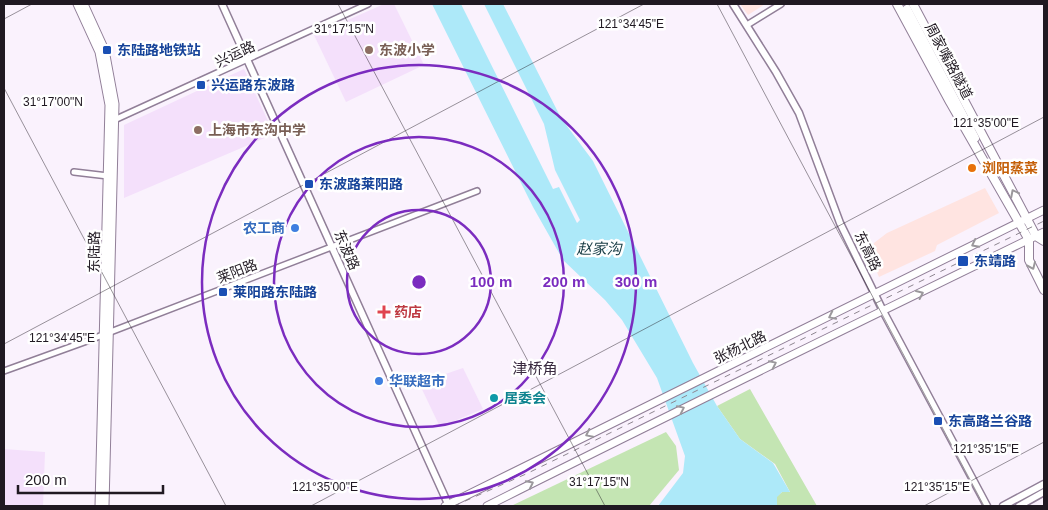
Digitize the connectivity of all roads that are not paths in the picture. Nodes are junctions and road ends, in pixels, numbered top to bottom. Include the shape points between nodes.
1 (77, 4) edge
2 (84, 4) edge
3 (222, 4) edge
4 (368, 4) edge
5 (733, 4) edge
6 (781, 4) edge
7 (897, 4) edge
8 (910, 7) edge
9 (747, 25) junction
10 (248, 60) junction
11 (112, 121) junction
12 (74, 172) dead end
13 (108, 176) junction
14 (477, 191) dead end
15 (1010, 205) junction
16 (1044, 210) edge
17 (1023, 220) junction
18 (1044, 232) edge
19 (1032, 238) junction
20 (1044, 241) edge
21 (332, 247) junction
22 (1044, 290) edge
23 (876, 295) junction
24 (883, 311) junction
25 (107, 333) junction
26 (4, 371) edge
27 (1044, 484) edge
28 (1044, 492) edge
29 (99, 506) edge
30 (105, 506) edge
31 (447, 506) edge
32 (487, 506) edge
33 (987, 506) edge
34 (1003, 506) edge
35 (1019, 506) edge

1 - 11 main road, 东陆路 via 101,58
2 - 11 main road, 东陆路 via 107,56 113,85
3 - 10 street, 东波路
4 - 10 street, 兴运路
5 - 9 street, 东高路
6 - 9 street
7 - 15 main road
8 - 15 main road, 周家嘴路隧道
17 -> 8 main road
9 - 23 street, 东高路 via 799,113 840,223
10 - 11 street, 兴运路
10 - 21 street, 东波路
11 - 13 main road, 东陆路
11 - 25 main road, 东陆路
12 - 13 street
13 - 25 main road, 东陆路
14 - 21 street, 莱阳路
15 - 17 main road
16 - 17 main road, 张杨北路
17 - 19 main road
17 -> 23 main road, 张杨北路
18 - 19 main road
19 - 20 main road
19 -> 22 main road via 1029,260
24 -> 19 main road
21 - 25 street, 莱阳路
21 - 31 street, 东波路
23 - 24 street, 东高路
23 -> 31 main road, 张杨北路
32 -> 24 main road
24 - 33 street, 东高路
25 - 26 street, 莱阳路
25 - 29 main road, 东陆路
25 - 30 main road, 东陆路
27 - 34 street
28 - 35 street

